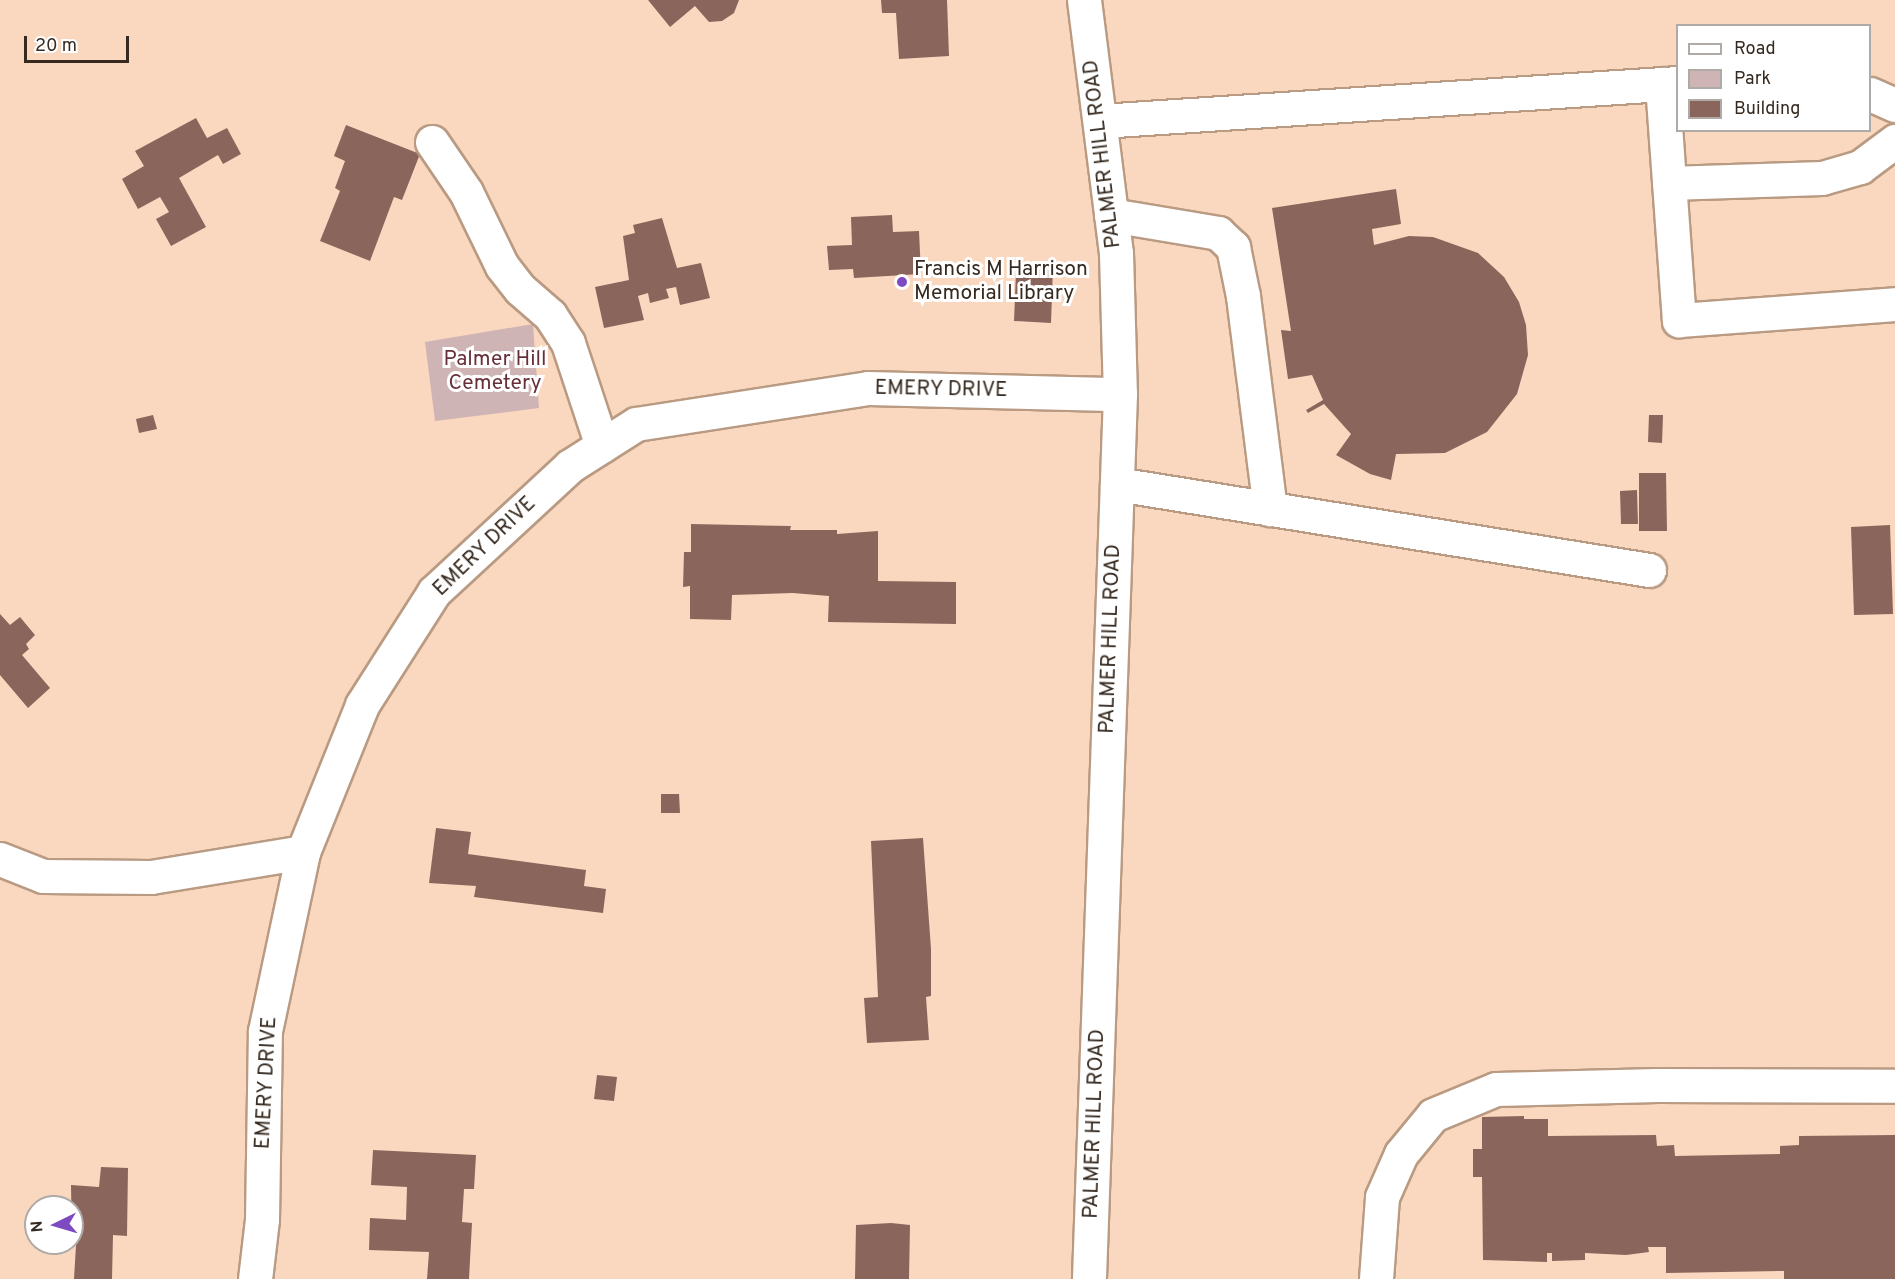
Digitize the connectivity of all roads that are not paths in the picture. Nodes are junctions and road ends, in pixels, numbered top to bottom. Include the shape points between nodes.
1 (1084, 0) edge
2 (1670, 84) edge
3 (1871, 95) edge
4 (1895, 105) edge
5 (1100, 122) junction
6 (1895, 141) edge
7 (432, 142) dead end
8 (1669, 183) junction
9 (1111, 215) junction
10 (1895, 304) edge
11 (1120, 394) junction
12 (602, 446) junction
13 (1117, 484) junction
14 (1270, 508) junction
15 (1649, 570) dead end
16 (303, 852) junction
17 (0, 859) edge
18 (1895, 1086) edge
19 (255, 1279) edge
20 (1089, 1279) edge
21 (1376, 1279) edge

1 - 5 street, PALMER HILL ROAD
2 - 5 street
2 - 8 street
3 - 4 street
5 - 9 street, PALMER HILL ROAD
6 - 8 street via 1860,167 1822,178
7 - 12 street via 466,192 502,266 520,289 550,315 568,343
8 - 10 street via 1679,320
9 - 11 street, PALMER HILL ROAD
9 - 14 street via 1218,233 1233,247 1243,296
11 - 12 street, EMERY DRIVE via 868,388 636,424
11 - 13 street, PALMER HILL ROAD
12 - 16 street, EMERY DRIVE via 570,466 434,592 362,705
13 - 14 street
13 - 20 street, PALMER HILL ROAD
14 - 15 street
16 - 17 street via 151,877 43,876
16 - 19 street, EMERY DRIVE via 265,1031 262,1219
18 - 21 street via 1496,1089 1433,1115 1401,1154 1382,1197

